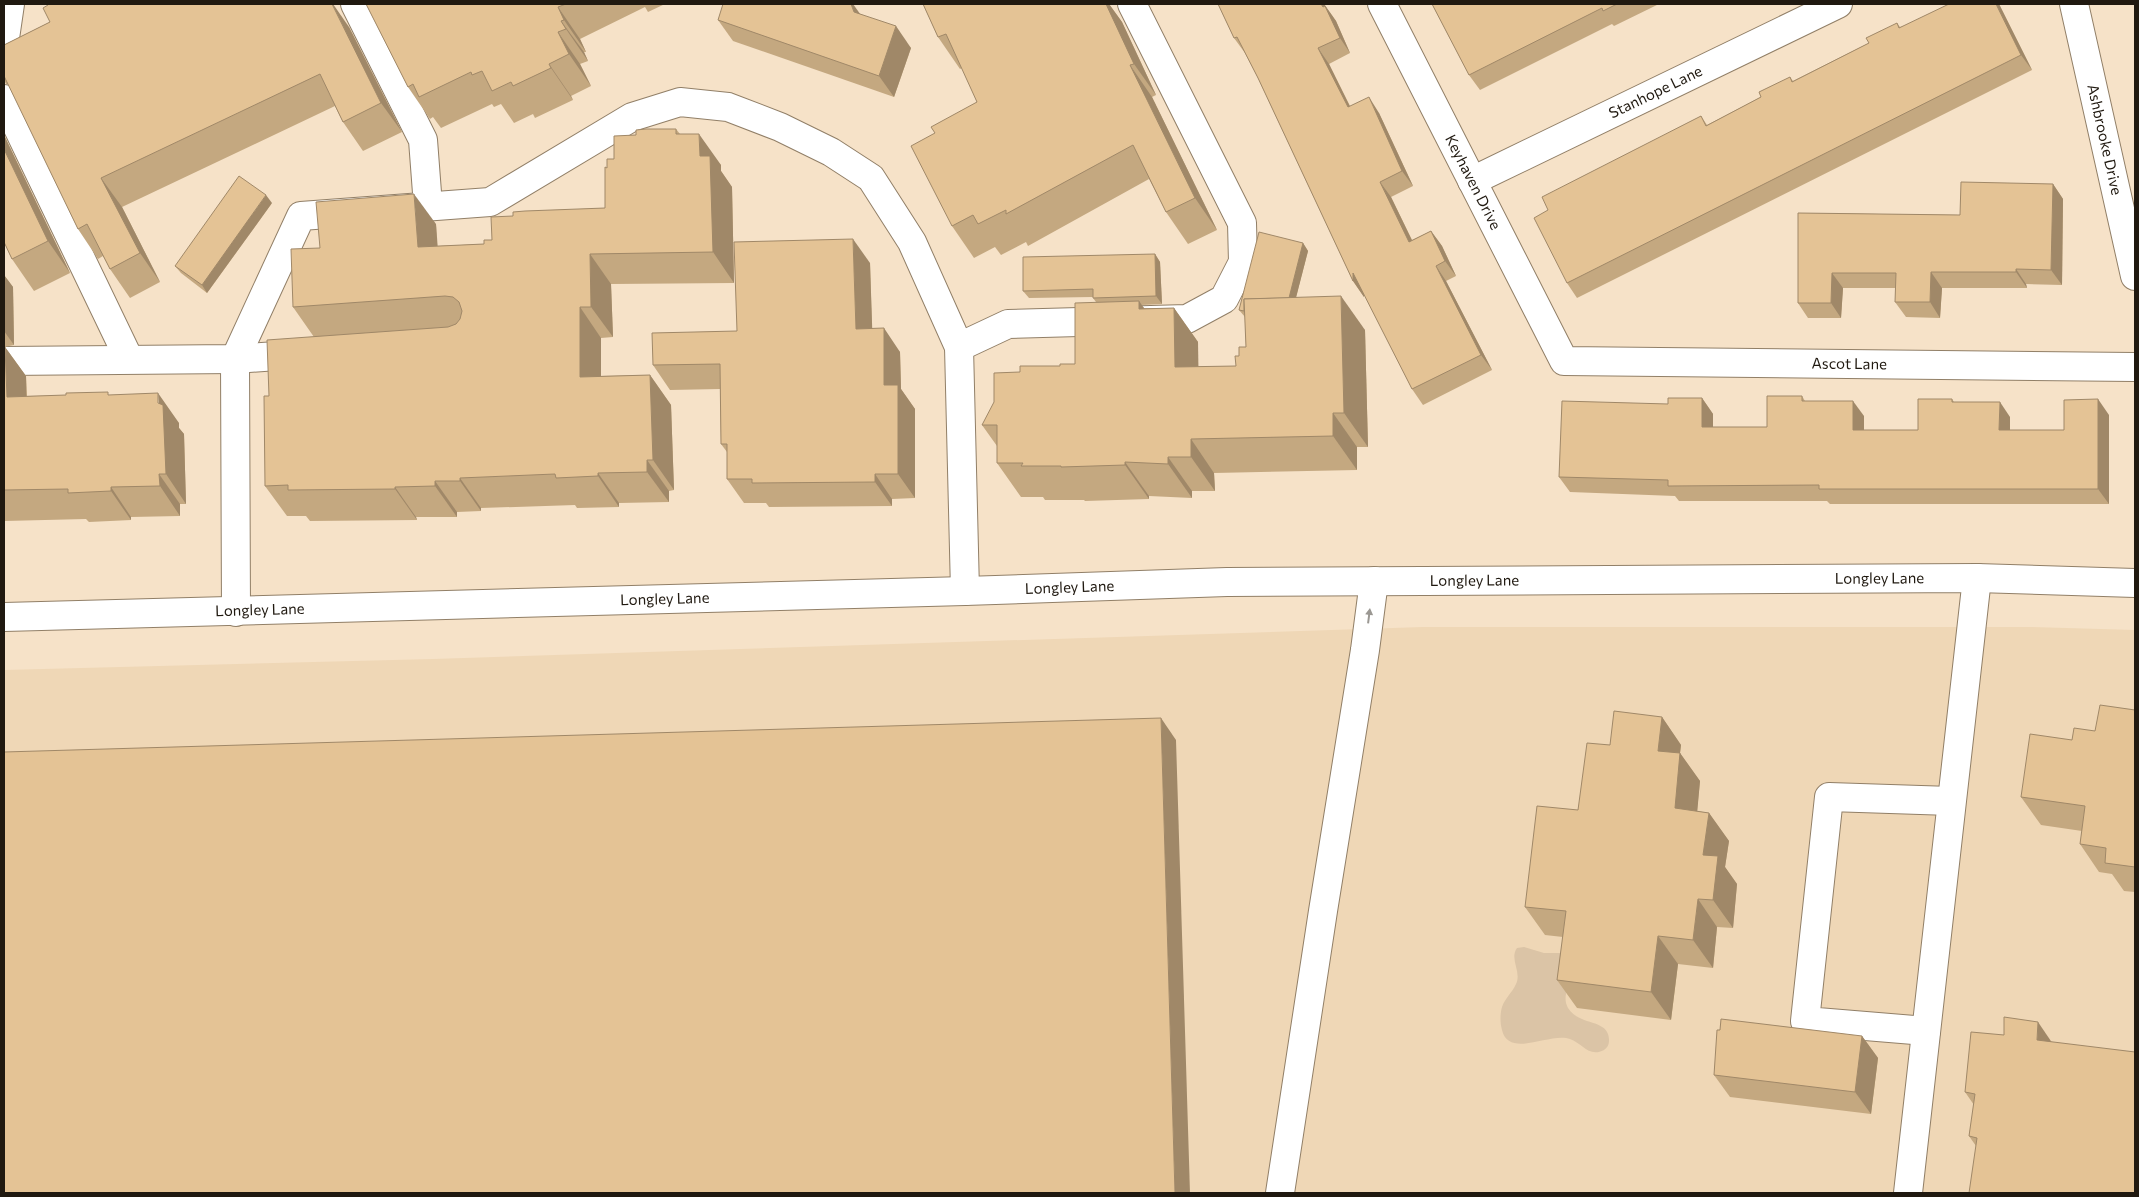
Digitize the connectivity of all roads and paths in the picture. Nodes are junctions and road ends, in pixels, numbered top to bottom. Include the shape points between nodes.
1 (10, 4) edge
2 (355, 4) edge
3 (1132, 4) edge
4 (1382, 4) edge
5 (1838, 4) edge
6 (2074, 4) edge
7 (4, 45) edge
8 (4, 99) edge
9 (1472, 181) junction
10 (428, 206) junction
11 (2135, 276) edge
12 (960, 347) junction
13 (332, 352) edge
14 (129, 359) junction
15 (235, 359) junction
16 (4, 361) edge
17 (1564, 361) joint
18 (2135, 367) edge
19 (1978, 578) junction
20 (1374, 581) junction
21 (2135, 583) edge
22 (965, 591) junction
23 (236, 612) junction
24 (4, 617) edge
25 (1951, 801) junction
26 (1926, 1031) junction
27 (1280, 1193) edge
28 (1908, 1193) edge

1 - 7 street
2 - 10 street via 423,140
3 - 12 street via 1242,223 1243,262 1224,299 1187,319 1008,324
4 - 9 street, Keyhaven Drive
5 - 9 street, Stanhope Lane
6 - 11 street, Ashbrooke Drive
8 - 14 street
9 - 17 street, Keyhaven Drive
10 - 12 street via 490,202 632,117 680,102 728,107 831,152 871,178 912,242
10 - 15 street via 301,216
12 - 22 street
13 - 15 street
14 - 15 street
14 - 16 street
15 - 23 street
17 - 18 street, Ascot Lane
19 - 20 street, Longley Lane
19 - 21 street, Longley Lane
19 - 25 street
20 - 22 street, Longley Lane via 1227,582
27 -> 20 street
22 - 23 street, Longley Lane
23 - 24 street, Longley Lane
25 - 26 street
25 - 26 street via 1830,797 1828,806 1805,1020
26 - 28 street

